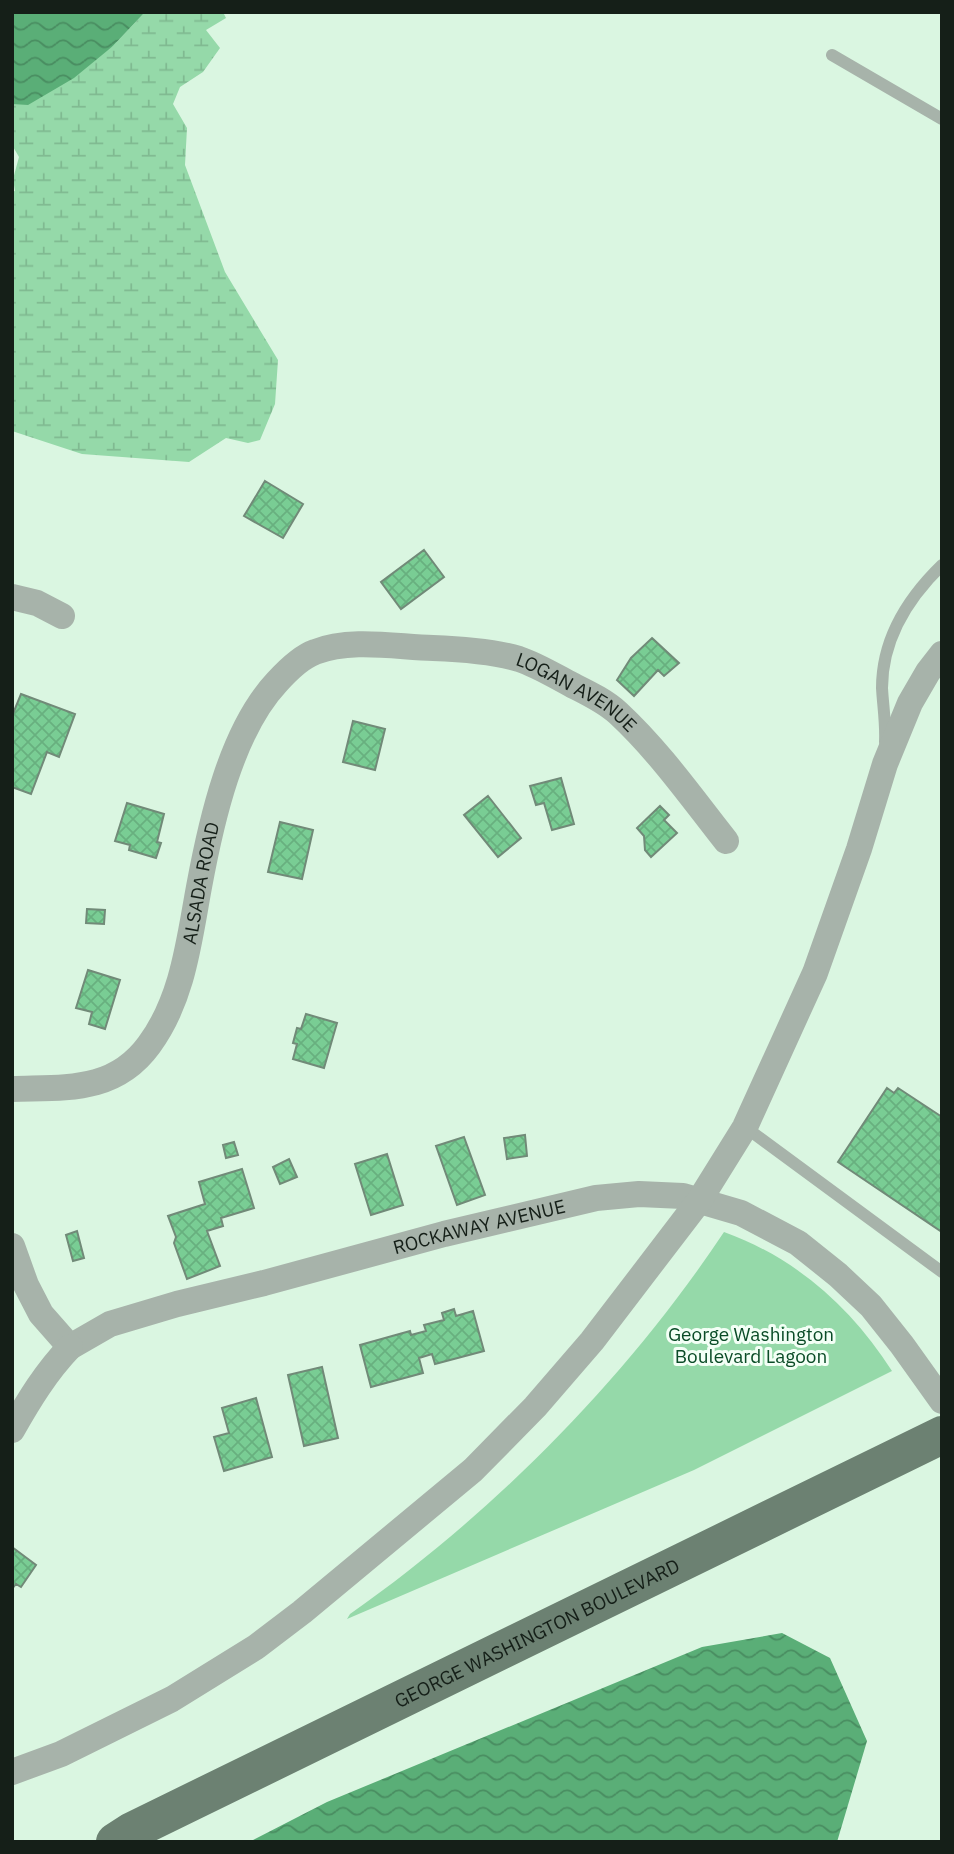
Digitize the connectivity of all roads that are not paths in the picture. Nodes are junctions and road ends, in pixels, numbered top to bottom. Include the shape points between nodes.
1 (832, 55) dead end
2 (942, 119) edge
3 (942, 565) edge
4 (12, 597) edge
5 (62, 616) dead end
6 (372, 645) joint
7 (942, 654) edge
8 (885, 764) junction
9 (726, 841) dead end
10 (12, 1089) edge
11 (746, 1127) junction
12 (699, 1201) junction
13 (12, 1246) edge
14 (942, 1272) edge
15 (70, 1347) junction
16 (942, 1401) edge
17 (12, 1430) edge
18 (942, 1435) edge
19 (12, 1772) edge
20 (117, 1838) edge

1 - 2 lane
3 - 8 lane via 905,607 890,645 882,686
4 - 5 street
6 - 9 street, LOGAN AVENUE via 445,648 519,659 595,697 617,711 670,769
6 - 10 street, ALSADA ROAD via 312,652 267,693 246,730 214,820 176,994 150,1044 133,1064 110,1079 79,1087
7 - 8 street via 910,703
8 - 11 street via 815,973
11 - 12 street
11 - 14 lane
12 - 15 street, ROCKAWAY AVENUE via 639,1194 584,1201 177,1304 110,1324
12 - 16 street, ROCKAWAY AVENUE via 741,1213 798,1243 838,1275 871,1306
12 - 19 street via 535,1407 473,1470 350,1573 256,1647 172,1699 61,1754
13 - 15 street via 41,1314
15 - 17 street, ROCKAWAY AVENUE
18 - 20 main road, GEORGE WASHINGTON BOULEVARD

